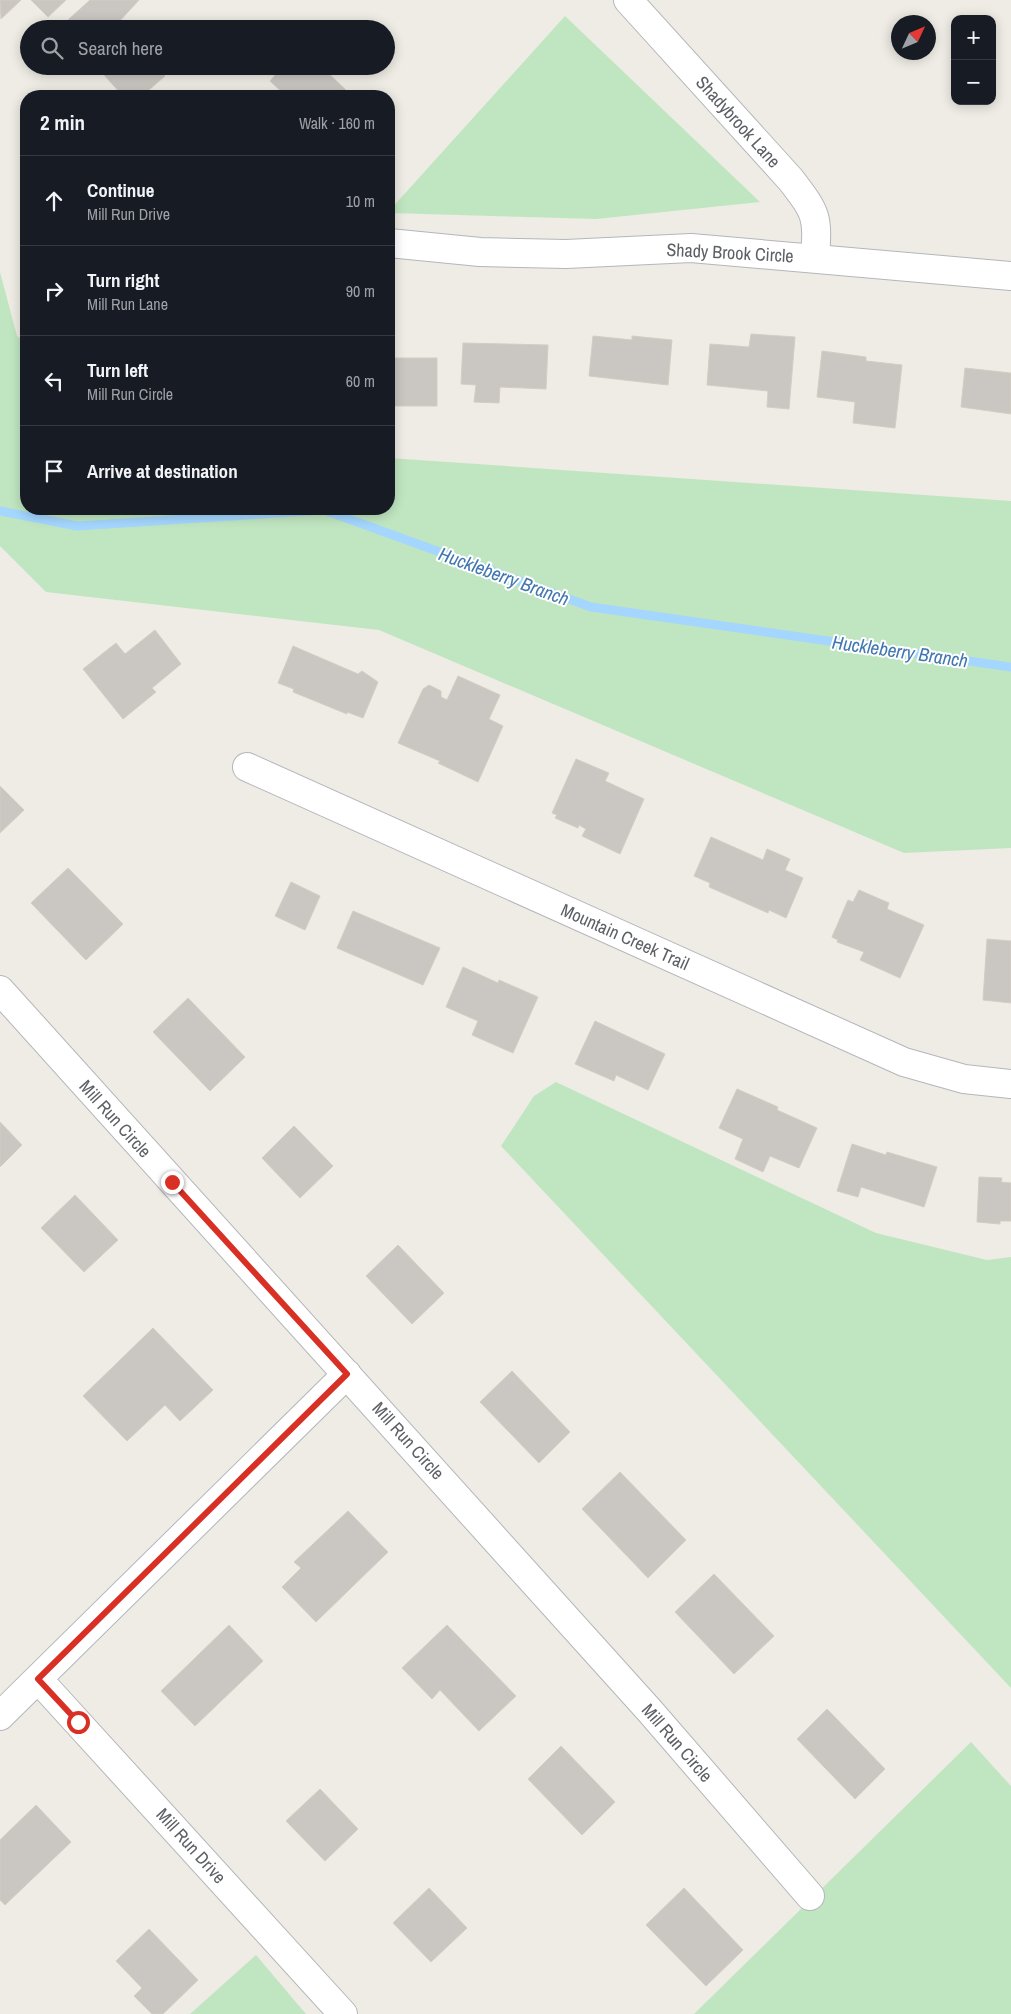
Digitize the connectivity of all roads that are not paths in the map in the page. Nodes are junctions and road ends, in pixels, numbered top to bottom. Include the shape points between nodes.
1 (628, 0) edge
2 (395, 244) edge
3 (815, 258) junction
4 (1011, 276) edge
5 (247, 767) dead end
6 (0, 990) edge
7 (1011, 1084) edge
8 (347, 1374) junction
9 (38, 1679) junction
10 (0, 1716) edge
11 (810, 1896) dead end
12 (343, 2014) edge

1 - 3 street, Shadybrook Lane via 809,204 818,224
2 - 3 street, Shady Brook Circle via 480,252 566,254 691,248
3 - 4 street, Shady Brook Circle
5 - 7 street, Mountain Creek Trail via 904,1062 964,1079
6 - 8 street, Mill Run Circle
8 - 9 street
8 - 11 street, Mill Run Circle
9 - 10 street
9 - 12 street, Mill Run Drive

